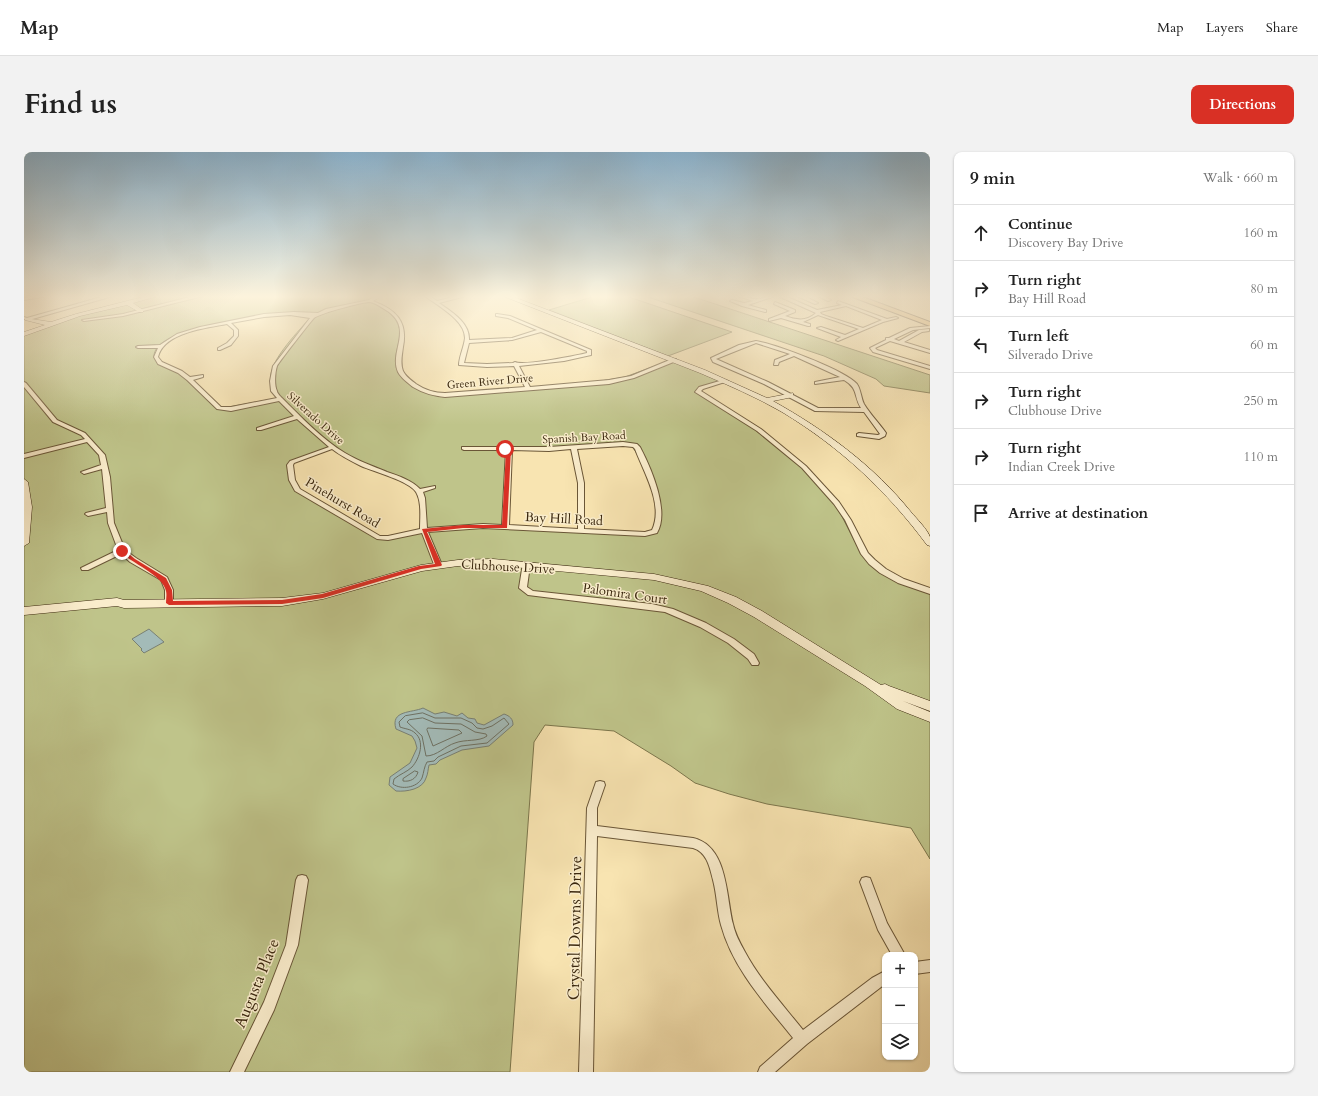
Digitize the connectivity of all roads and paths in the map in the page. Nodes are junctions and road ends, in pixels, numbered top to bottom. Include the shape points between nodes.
1 (170, 339) edge
2 (233, 339) edge
3 (296, 339) edge
4 (401, 339) edge
5 (466, 339) edge
6 (512, 339) edge
7 (563, 339) edge
8 (618, 339) edge
9 (841, 339) edge
10 (905, 339) edge
11 (838, 340) dead end
12 (888, 340) joint
13 (466, 342) junction
14 (899, 343) junction
15 (161, 346) junction
16 (138, 347) dead end
17 (220, 349) dead end
18 (930, 352) edge
19 (794, 354) junction
20 (674, 360) junction
21 (515, 363) junction
22 (776, 364) dead end
23 (930, 368) edge
24 (201, 376) dead end
25 (844, 378) junction
26 (189, 379) junction
27 (725, 381) junction
28 (817, 383) dead end
29 (24, 384) edge
30 (528, 388) junction
31 (790, 395) junction
32 (280, 399) junction
33 (766, 401) junction
34 (866, 410) junction
35 (298, 417) junction
36 (259, 429) dead end
37 (859, 435) dead end
38 (89, 440) junction
39 (333, 447) junction
40 (464, 448) dead end
41 (574, 448) junction
42 (509, 449) junction
43 (24, 456) edge
44 (104, 466) junction
45 (84, 472) dead end
46 (24, 482) edge
47 (433, 487) dead end
48 (419, 491) junction
49 (110, 509) junction
50 (88, 514) dead end
51 (505, 527) junction
52 (424, 530) junction
53 (581, 531) junction
54 (655, 532) joint
55 (24, 543) edge
56 (930, 543) edge
57 (122, 551) junction
58 (438, 565) junction
59 (526, 565) junction
60 (85, 568) dead end
61 (930, 591) edge
62 (169, 603) junction
63 (124, 604) junction
64 (24, 611) edge
65 (24, 618) edge
66 (755, 663) dead end
67 (869, 683) junction
68 (930, 706) edge
69 (930, 717) edge
70 (600, 785) dead end
71 (592, 830) junction
72 (302, 880) dead end
73 (866, 882) dead end
74 (897, 952) edge
75 (930, 966) edge
76 (918, 968) edge
77 (882, 979) edge
78 (802, 1039) junction
79 (236, 1072) edge
80 (586, 1072) edge
81 (765, 1072) edge

1 - 15 street
2 - 17 street
3 - 32 street, Silverado Drive via 275,366 274,387
4 - 30 street, Green River Drive via 398,357 400,369 405,378 414,385 431,393 442,395
5 - 13 street
6 - 13 street
7 - 21 street via 589,350 589,354 571,359
8 - 20 street
9 - 11 street
10 - 14 street
12 - 14 street
12 - 23 street via 872,348
13 - 21 street via 461,364
14 - 18 street
15 - 16 street
15 - 26 street via 156,353 158,361
19 - 22 street via 777,361
19 - 25 street
19 - 31 street via 756,342 712,359
20 - 27 street
20 - 30 street, Green River Drive via 632,377 610,382
21 - 30 street
24 - 26 street
25 - 28 street
25 - 34 street via 858,390 859,400
26 - 32 street via 213,404 224,410
27 - 33 street
27 - 61 street via 701,388 698,392 759,430 812,474 837,503 872,562 902,581
29 - 38 street via 55,421 83,434
31 - 33 street
31 - 34 street via 820,411
32 - 35 street, Silverado Drive
33 - 56 street via 821,435 861,466 893,496
34 - 37 street via 883,435
35 - 36 street
35 - 39 street, Silverado Drive
38 - 43 street
38 - 44 street via 102,455
39 - 48 street, Silverado Drive via 364,465 403,480
39 - 52 street, Pinehurst Road via 290,465 292,480 297,490 379,538
40 - 42 street, Spanish Bay Road
41 - 42 street, Spanish Bay Road
41 - 53 street via 581,484
41 - 54 street, Spanish Bay Road via 630,444 638,448 659,503 660,526
42 - 51 street
44 - 45 street
44 - 49 street
46 - 55 street via 27,507
47 - 48 street
48 - 52 street via 422,498
49 - 50 street
49 - 57 street via 113,530
51 - 52 street, Bay Hill Road via 463,526
51 - 53 street, Bay Hill Road
52 - 58 street
53 - 54 street, Bay Hill Road via 645,534
57 - 60 street
57 - 62 street via 164,579 169,590
58 - 59 street, Clubhouse Drive via 477,562
58 - 62 street, Clubhouse Drive via 302,600
59 - 66 street, Palomira Court via 523,588 531,593 670,611 730,641 750,654
59 - 67 street, Clubhouse Drive via 654,577 704,588 758,614
62 - 63 street, Clubhouse Drive
63 - 64 street, Clubhouse Drive via 117,602
63 - 65 street, Clubhouse Drive via 113,608
67 - 68 street, Clubhouse Drive
67 - 69 street, Clubhouse Drive via 901,706
70 - 71 street, Crystal Downs Drive via 592,808
71 - 78 street via 689,843 701,846 708,852 714,862 727,925 736,949 753,976
71 - 80 street, Crystal Downs Drive
72 - 79 street, Augusta Place via 292,945 269,1005
73 - 74 street via 882,926
75 - 76 street
77 - 78 street
78 - 81 street

